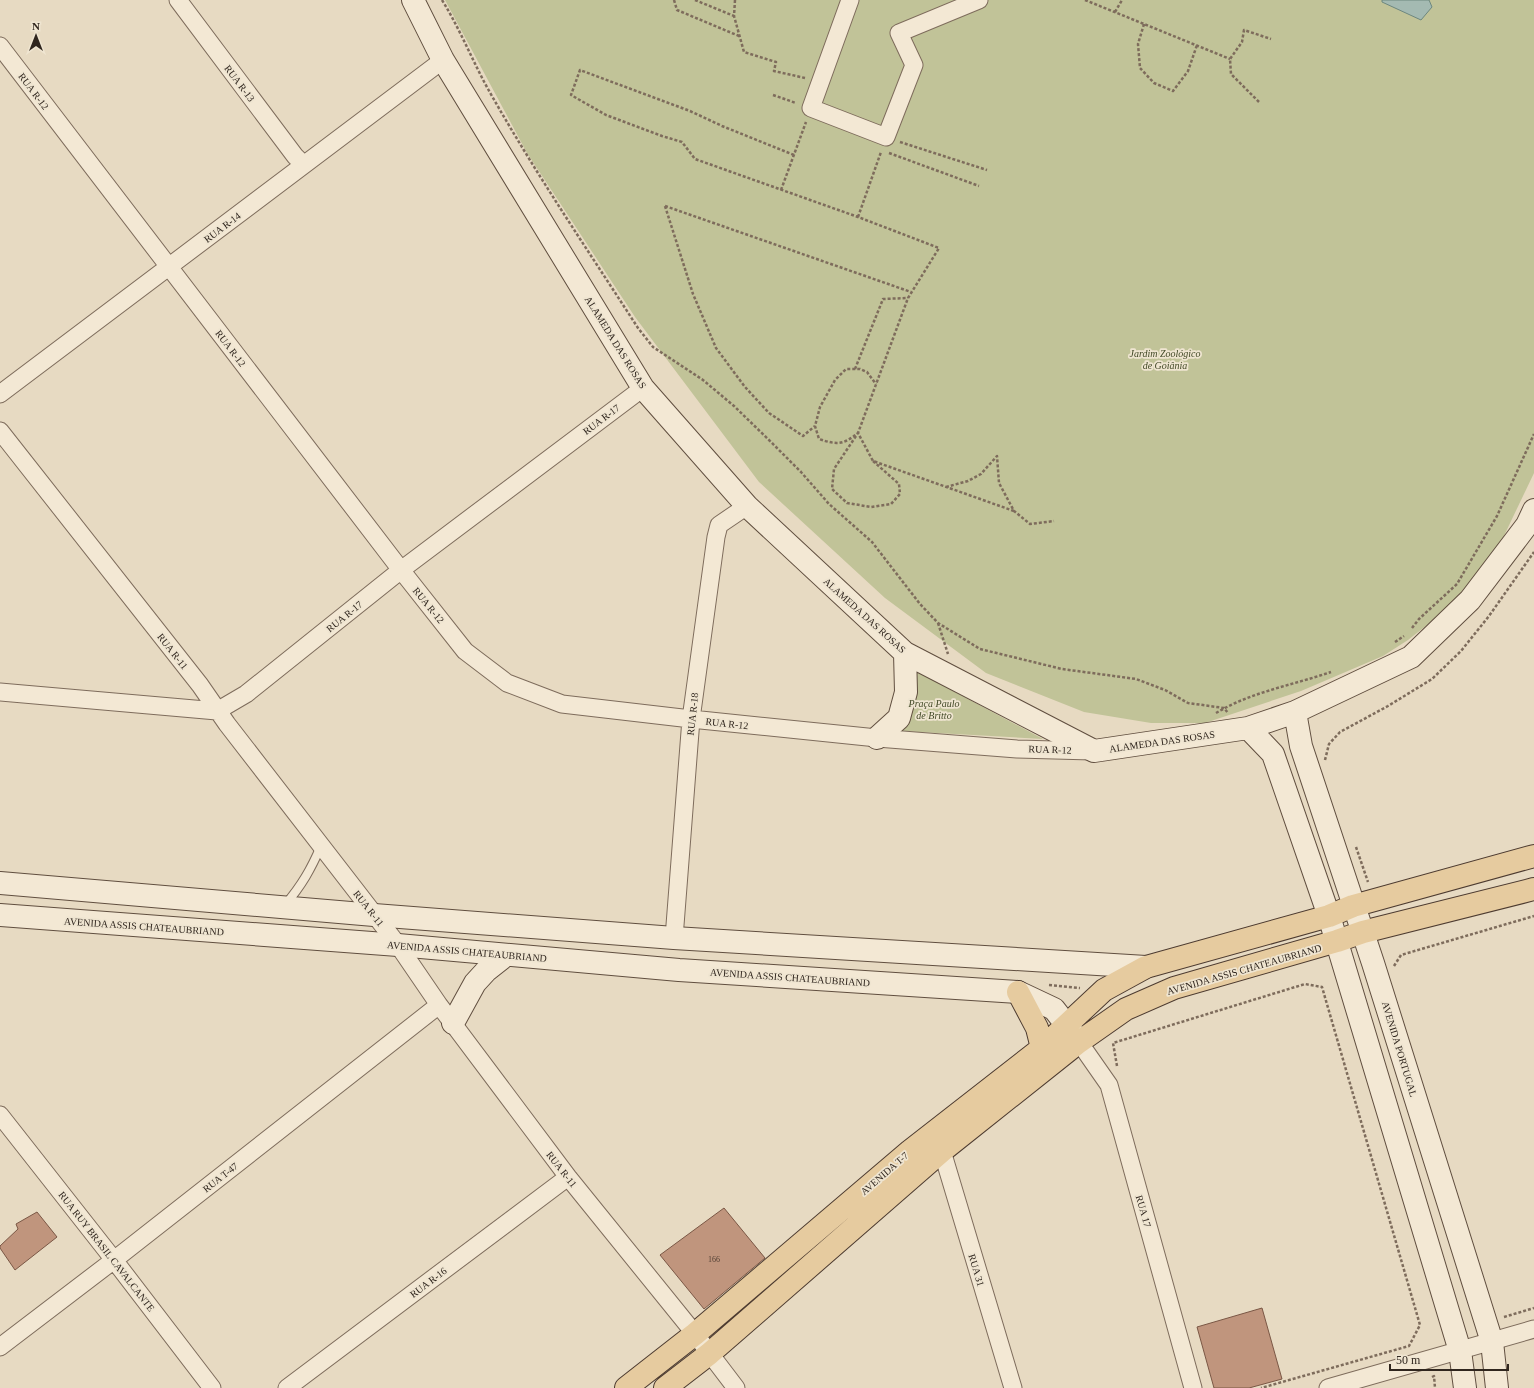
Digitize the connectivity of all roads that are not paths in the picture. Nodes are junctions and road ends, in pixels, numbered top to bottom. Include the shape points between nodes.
1 (178, 0) edge
2 (413, 0) edge
3 (850, 0) edge
4 (979, 0) edge
5 (0, 46) edge
6 (443, 60) junction
7 (304, 165) junction
8 (169, 267) junction
9 (643, 388) junction
10 (0, 394) edge
11 (0, 431) edge
12 (747, 506) junction
13 (1534, 510) edge
14 (401, 570) junction
15 (905, 653) junction
16 (0, 692) edge
17 (218, 711) junction
18 (1295, 712) junction
19 (691, 719) junction
20 (1244, 728) junction
21 (876, 738) junction
22 (1301, 746) junction
23 (1094, 751) junction
24 (1273, 754) junction
25 (321, 846) junction
26 (1534, 856) edge
27 (0, 883) edge
28 (1534, 889) edge
29 (1353, 906) junction
30 (283, 907) junction
31 (0, 914) edge
32 (374, 915) junction
33 (1329, 916) junction
34 (1363, 932) junction
35 (674, 938) junction
36 (1337, 942) junction
37 (398, 945) junction
38 (506, 955) junction
39 (1146, 967) junction
40 (1018, 992) junction
41 (439, 1005) junction
42 (453, 1024) junction
43 (1073, 1033) junction
44 (1042, 1048) junction
45 (0, 1115) edge
46 (942, 1151) junction
47 (568, 1177) junction
48 (114, 1260) junction
49 (1534, 1329) edge
50 (695, 1334) junction
51 (1492, 1342) junction
52 (0, 1347) edge
53 (1460, 1351) junction
54 (709, 1354) junction
55 (212, 1388) edge
56 (287, 1388) edge
57 (626, 1388) edge
58 (665, 1388) edge
59 (736, 1388) edge
60 (1014, 1388) edge
61 (1193, 1388) edge
62 (1328, 1388) edge
63 (1465, 1388) edge
64 (1497, 1388) edge

1 - 7 street, RUA R-13 via 294,156
2 - 6 main road, ALAMEDA DAS ROSAS
3 - 4 street via 811,108 881,145 914,64 899,33
5 - 8 street, RUA R-12
6 - 7 street, RUA R-14
6 - 9 main road, ALAMEDA DAS ROSAS
7 - 8 street, RUA R-14
8 - 10 street, RUA R-14
8 - 14 street, RUA R-12
9 - 12 main road, ALAMEDA DAS ROSAS
9 - 14 street, RUA R-17
11 - 17 street, RUA R-11
12 - 15 main road, ALAMEDA DAS ROSAS
12 - 19 street, RUA R-18 via 719,525
13 - 18 main road, ALAMEDA DAS ROSAS via 1527,525 1470,600 1411,657
14 - 17 street, RUA R-17 via 246,694
14 - 19 street, RUA R-12 via 465,651 508,683 562,704
15 - 21 main road via 906,692 899,718
15 - 23 main road, ALAMEDA DAS ROSAS
16 - 17 street
17 - 25 street, RUA R-11
18 - 20 main road, ALAMEDA DAS ROSAS
18 - 22 main road, AVENIDA PORTUGAL
19 - 21 street, RUA R-12
19 - 35 street, RUA R-18
20 - 23 main road, ALAMEDA DAS ROSAS
20 - 24 main road
21 - 23 street, RUA R-12 via 1017,749
22 - 24 main road via 1282,749
22 - 29 main road, AVENIDA PORTUGAL
24 - 33 main road
25 - 30 lane via 302,885
25 - 32 street, RUA R-11
26 - 29 main road
27 - 30 main road
28 - 34 main road, AVENIDA ASSIS CHATEAUBRIAND
29 - 33 main road
29 - 34 main road, AVENIDA PORTUGAL
30 - 32 main road
31 - 37 main road, AVENIDA ASSIS CHATEAUBRIAND
32 - 35 main road
32 - 37 street, RUA R-11
33 - 36 main road
33 - 39 main road
34 - 36 main road, AVENIDA ASSIS CHATEAUBRIAND
34 - 51 main road, AVENIDA PORTUGAL
35 - 39 main road
36 - 43 main road, AVENIDA ASSIS CHATEAUBRIAND via 1174,988
36 - 53 main road
37 - 38 main road, AVENIDA ASSIS CHATEAUBRIAND
37 - 41 street, RUA R-11
38 - 40 main road, AVENIDA ASSIS CHATEAUBRIAND via 679,970
38 - 42 main road via 475,983
39 - 43 main road, AVENIDA T-7 via 1104,990
40 - 43 main road, AVENIDA ASSIS CHATEAUBRIAND via 1054,1009
40 - 44 main road via 1037,1028
41 - 42 street, RUA R-11
41 - 48 street, RUA T-47
42 - 47 street, RUA R-11
43 - 44 main road, AVENIDA T-7
43 - 46 main road, AVENIDA T-7
43 - 61 street, RUA 17 via 1109,1085
44 - 50 main road, AVENIDA T-7 via 910,1151
45 - 48 street, RUA RUY BRASIL CAVALCANTE
46 - 54 main road, AVENIDA T-7
46 - 60 street, RUA 31
47 - 50 street, RUA R-11
47 - 56 street, RUA R-16
48 - 52 street, RUA T-47
48 - 55 street, RUA RUY BRASIL CAVALCANTE
49 - 51 street
50 - 54 street, RUA R-11
50 - 57 main road, AVENIDA T-7
51 - 53 street
51 - 64 main road, AVENIDA PORTUGAL
53 - 62 street
53 - 63 main road
54 - 58 main road, AVENIDA T-7
54 - 59 street, RUA R-11

